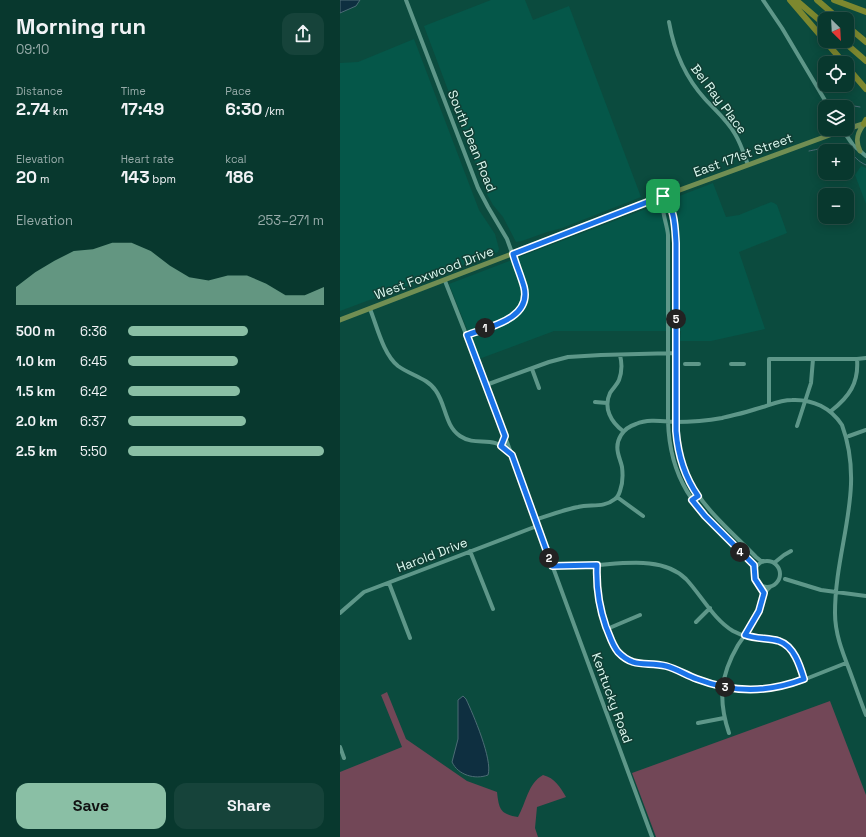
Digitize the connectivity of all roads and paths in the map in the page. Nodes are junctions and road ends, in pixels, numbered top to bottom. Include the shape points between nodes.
1 (406, 0) edge
2 (763, 0) edge
3 (790, 0) edge
4 (796, 0) edge
5 (817, 0) edge
6 (834, 0) edge
7 (831, 12) edge
8 (866, 12) edge
9 (818, 19) edge
10 (669, 22) dead end
11 (854, 32) edge
12 (866, 42) edge
13 (851, 48) edge
14 (838, 56) edge
15 (866, 61) edge
16 (854, 75) edge
17 (866, 89) edge
18 (825, 100) edge
19 (865, 122) edge
20 (854, 126) edge
21 (848, 136) edge
22 (824, 137) edge
23 (860, 151) junction
24 (866, 156) edge
25 (748, 165) junction
26 (663, 196) junction
27 (648, 202) joint
28 (668, 235) junction
29 (675, 235) junction
30 (513, 254) junction
31 (444, 281) junction
32 (668, 287) junction
33 (676, 288) junction
34 (370, 309) junction
35 (340, 320) edge
36 (467, 335) junction
37 (668, 353) junction
38 (676, 354) junction
39 (620, 355) junction
40 (866, 358) edge
41 (813, 359) junction
42 (857, 359) junction
43 (685, 364) dead end
44 (700, 364) dead end
45 (731, 364) dead end
46 (744, 364) dead end
47 (532, 369) junction
48 (486, 385) junction
49 (539, 388) dead end
50 (806, 400) junction
51 (595, 402) dead end
52 (607, 403) junction
53 (769, 405) junction
54 (831, 412) junction
55 (668, 421) junction
56 (676, 422) junction
57 (797, 426) dead end
58 (866, 430) edge
59 (623, 432) junction
60 (505, 436) junction
61 (849, 436) junction
62 (507, 442) junction
63 (853, 445) dead end
64 (503, 447) junction
65 (512, 455) junction
66 (698, 496) junction
67 (617, 497) junction
68 (692, 500) junction
69 (643, 516) dead end
70 (535, 520) junction
71 (537, 526) junction
72 (849, 541) dead end
73 (470, 551) junction
74 (791, 551) dead end
75 (764, 561) junction
76 (774, 563) junction
77 (597, 565) junction
78 (552, 566) junction
79 (755, 568) junction
80 (781, 573) junction
81 (785, 580) junction
82 (389, 582) junction
83 (778, 582) junction
84 (759, 584) junction
85 (770, 587) junction
86 (764, 593) junction
87 (837, 593) junction
88 (866, 596) edge
89 (710, 608) junction
90 (493, 609) dead end
91 (340, 613) edge
92 (640, 615) dead end
93 (696, 622) dead end
94 (607, 629) junction
95 (745, 635) junction
96 (410, 638) dead end
97 (846, 662) junction
98 (804, 679) junction
99 (723, 686) junction
100 (866, 715) edge
101 (724, 718) junction
102 (698, 723) dead end
103 (729, 734) dead end
104 (340, 747) edge
105 (344, 758) dead end
106 (652, 837) edge

1 - 30 street, South Dean Road via 478,188
2 - 18 street
3 - 14 highway
4 - 9 highway
5 - 7 highway
6 - 8 highway
10 - 25 street, Bel Ray Place via 684,71 700,94 733,131
11 - 12 highway
13 - 15 highway
16 - 17 highway
19 - 20 main road, East 171st Street
19 - 23 main road via 856,137
21 - 23 street
22 - 25 main road, East 171st Street
23 - 24 street
25 - 26 main road, East 171st Street
26 - 27 main road, East 171st Street
26 - 28 street via 661,204
26 - 29 street via 671,210
27 - 30 main road, West Foxwood Drive
28 - 29 street
28 - 32 street
29 - 33 street
30 - 31 main road, West Foxwood Drive
30 - 36 street, South Dean Road via 524,286 522,306 508,320
31 - 34 main road, West Foxwood Drive
31 - 36 street, Kentucky Road
32 - 33 street
32 - 37 street
33 - 38 street
34 - 35 main road, West Foxwood Drive
34 - 64 street via 388,354 398,366 433,386 451,427 457,434 468,440 493,442
36 - 48 street, Kentucky Road
37 - 38 street
37 - 39 street
37 - 55 street
38 - 56 street
39 - 47 street via 568,357
39 - 52 street via 621,374
40 - 42 street
41 - 42 street
41 - 50 street
41 - 53 street via 769,359
42 - 54 street via 854,385
43 - 44 street
45 - 46 street
47 - 48 street
47 - 49 street
48 - 60 street, Kentucky Road
50 - 53 street via 791,400
50 - 54 street via 817,403
50 - 57 street
51 - 52 street
52 - 59 street via 611,419
53 - 56 street via 720,418
54 - 61 street
55 - 56 street
55 - 59 street via 644,421
55 - 68 street via 673,460 682,484
56 - 66 street via 680,460
58 - 61 street
59 - 67 street via 618,444 623,473
60 - 62 street, Kentucky Road
60 - 64 street
61 - 63 street
62 - 64 street
62 - 65 street, Kentucky Road
64 - 65 street
65 - 70 street, Kentucky Road
66 - 68 street
66 - 75 street via 756,557
67 - 69 street
67 - 70 street via 606,504 562,511
68 - 79 street
70 - 71 street, Kentucky Road
71 - 73 street, Harold Drive
71 - 78 street, Kentucky Road
72 - 87 street
73 - 82 street, Harold Drive
73 - 90 street
74 - 76 street
75 - 76 street
75 - 79 street
76 - 80 street
77 - 78 street
77 - 89 street via 638,563 666,567 684,578
77 - 94 street via 598,598
78 - 106 street, Kentucky Road
79 - 84 street via 754,576
80 - 81 street
80 - 83 street
81 - 83 street
81 - 87 street
82 - 91 street, Harold Drive via 364,592
82 - 96 street
83 - 85 street
84 - 85 street
84 - 86 street
85 - 86 street
86 - 95 street via 759,611
87 - 88 street
87 - 97 street via 836,630
89 - 93 street
89 - 95 street via 726,626
92 - 94 street
94 - 99 street via 614,646 631,662 666,666 698,680
95 - 98 street via 779,641 787,646 795,657
95 - 99 street via 734,652
97 - 98 street
97 - 100 street
98 - 99 street via 762,690 741,690
99 - 101 street
101 - 102 street
101 - 103 street
104 - 105 street

